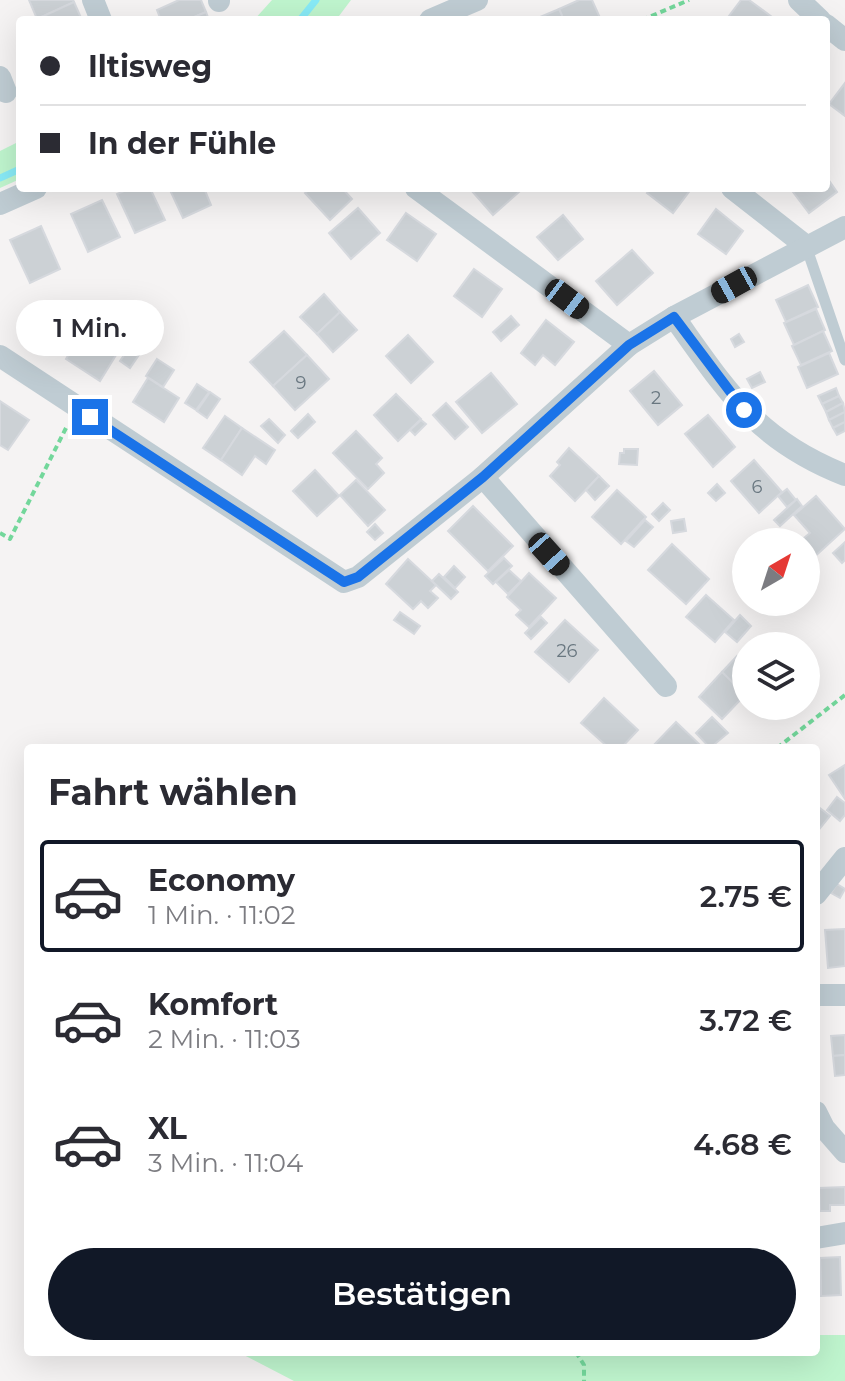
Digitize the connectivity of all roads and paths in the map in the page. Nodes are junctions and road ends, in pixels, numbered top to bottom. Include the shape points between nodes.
1 (477, 0) edge
2 (673, 0) edge
3 (689, 0) edge
4 (799, 0) edge
5 (675, 6) junction
6 (439, 16) edge
7 (651, 16) edge
8 (816, 16) edge
9 (27, 192) edge
10 (421, 192) edge
11 (737, 192) edge
12 (0, 204) edge
13 (845, 227) edge
14 (806, 246) junction
15 (674, 317) junction
16 (629, 345) junction
17 (0, 356) edge
18 (845, 360) edge
19 (77, 409) junction
20 (845, 475) edge
21 (483, 477) junction
22 (0, 533) edge
23 (666, 686) dead end
24 (845, 695) edge
25 (782, 744) edge
26 (845, 858) edge
27 (820, 889) edge
28 (820, 995) edge
29 (845, 995) edge
30 (820, 1120) edge
31 (845, 1152) edge
32 (845, 1233) edge
33 (820, 1237) edge
34 (578, 1356) edge
35 (584, 1381) edge

1 - 6 street
2 - 5 path
3 - 5 path
4 - 8 street
5 - 7 path
9 - 12 street
10 - 16 street
11 - 14 street
13 - 14 street
14 - 15 street
14 - 18 lane
15 - 16 street
15 - 20 street via 764,430
16 - 21 street
17 - 19 street
19 - 21 street via 344,582 358,577
19 - 22 path via 10,539
21 - 23 street
24 - 25 path
26 - 27 street
28 - 29 street
30 - 31 street
32 - 33 street
34 - 35 path

